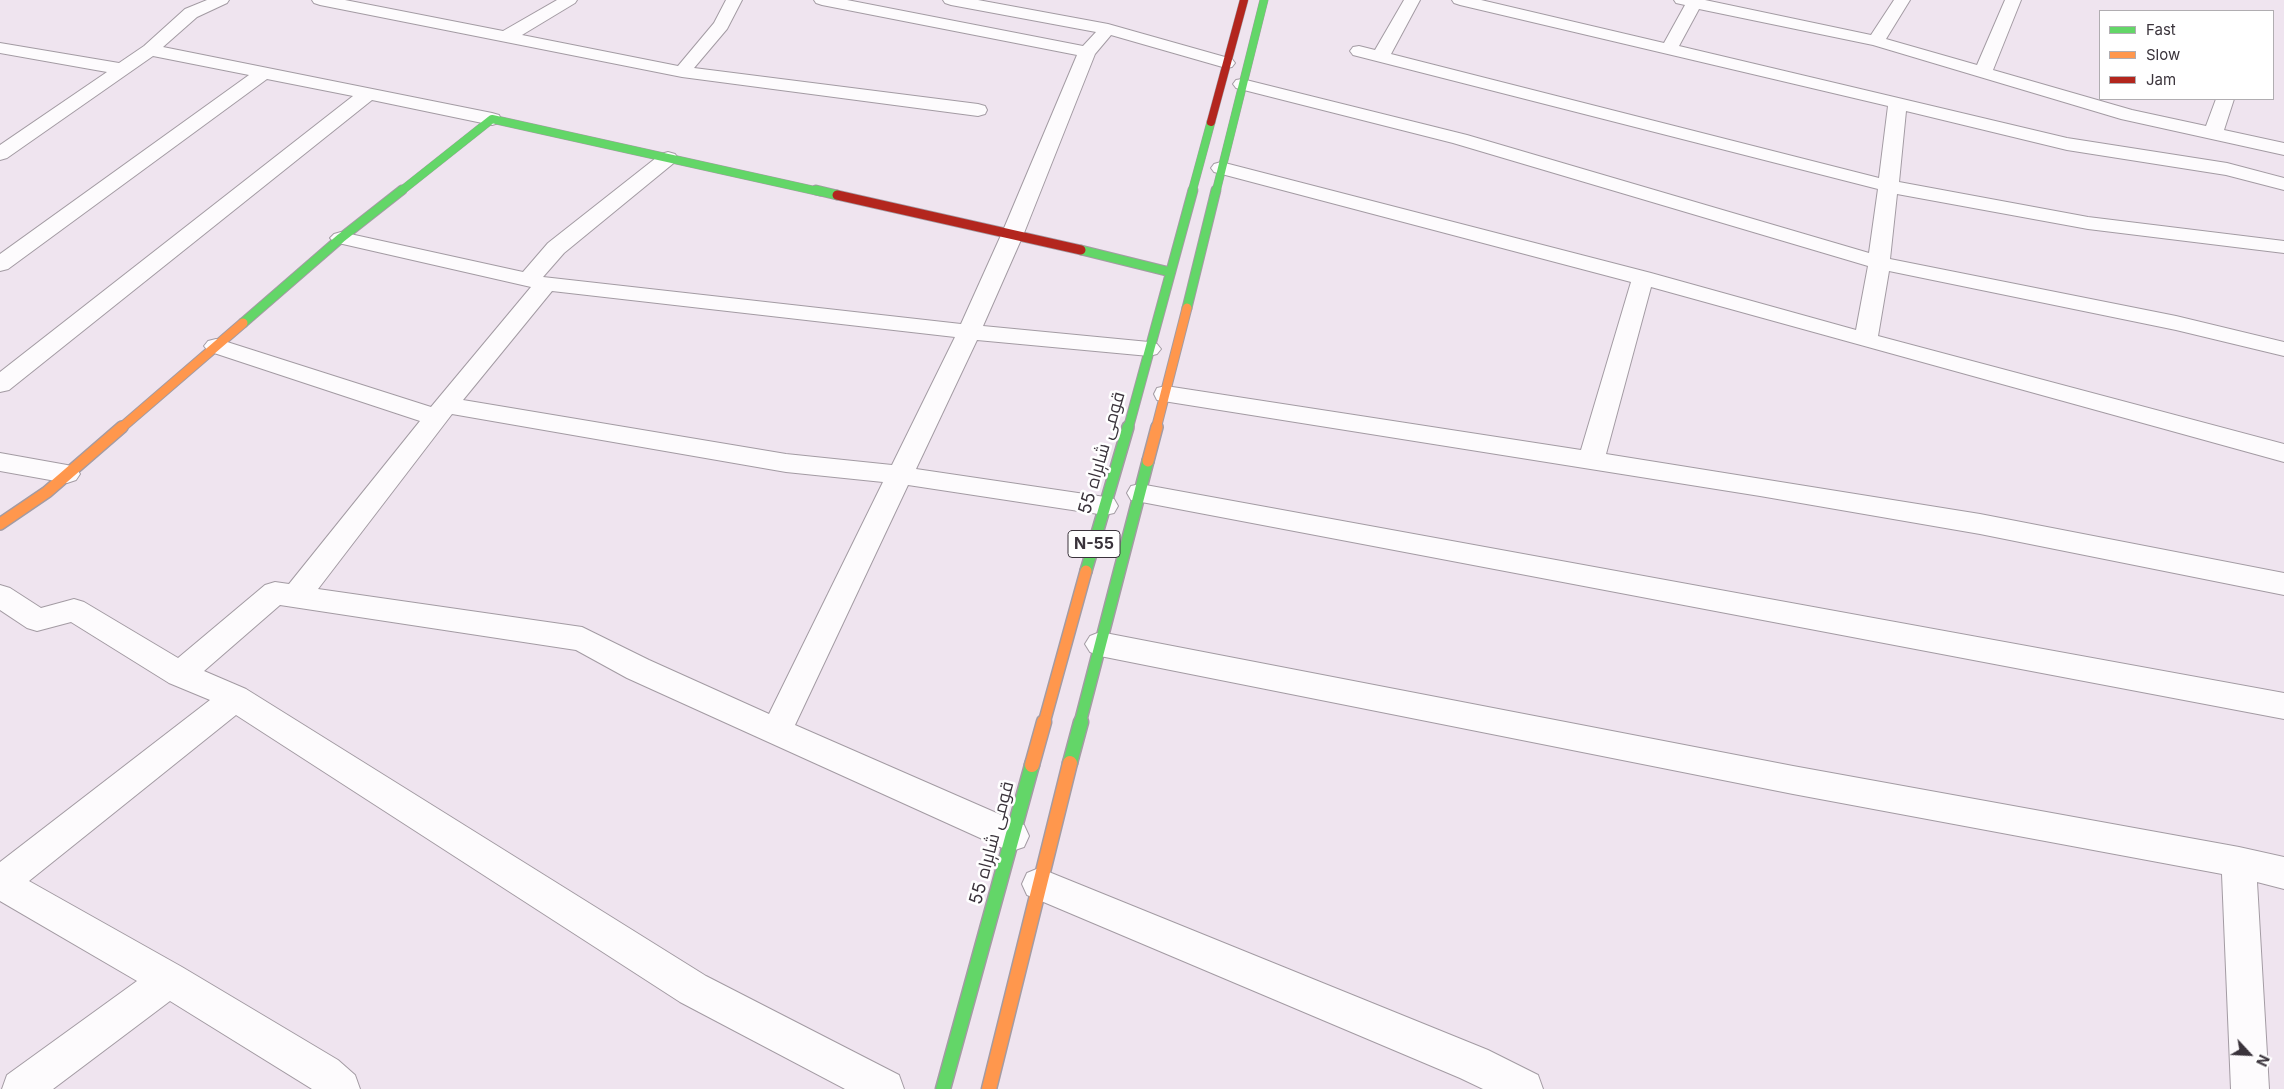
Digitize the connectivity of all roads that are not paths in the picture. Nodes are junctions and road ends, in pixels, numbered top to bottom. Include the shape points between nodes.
1 (320, 0) edge
2 (569, 0) edge
3 (734, 0) edge
4 (822, 0) edge
5 (951, 0) edge
6 (1244, 0) edge
7 (1264, 0) edge
8 (1412, 0) edge
9 (1460, 0) edge
10 (1778, 0) edge
11 (1902, 0) edge
12 (2013, 0) edge
13 (213, 1) edge
14 (1688, 1) edge
15 (1772, 19) junction
16 (1108, 29) junction
17 (506, 37) junction
18 (1876, 41) junction
19 (0, 48) edge
20 (1669, 49) junction
21 (150, 50) junction
22 (1359, 51) dead end
23 (1088, 52) junction
24 (1380, 56) junction
25 (1226, 62) junction
26 (123, 69) junction
27 (682, 72) junction
28 (1983, 72) junction
29 (264, 73) junction
30 (1242, 84) junction
31 (368, 94) junction
32 (2225, 100) edge
33 (1898, 103) junction
34 (978, 110) dead end
35 (492, 119) junction
36 (2213, 134) junction
37 (1203, 149) junction
38 (2284, 149) edge
39 (0, 154) edge
40 (668, 158) junction
41 (1223, 159) junction
42 (2284, 184) edge
43 (1888, 186) junction
44 (1183, 224) junction
45 (1207, 227) junction
46 (1013, 234) junction
47 (341, 238) junction
48 (2284, 247) edge
49 (1879, 263) junction
50 (0, 264) edge
51 (1170, 272) junction
52 (1643, 278) junction
53 (537, 282) junction
54 (969, 332) junction
55 (1866, 340) junction
56 (216, 346) junction
57 (1150, 349) junction
58 (2284, 350) edge
59 (0, 384) edge
60 (1166, 394) junction
61 (441, 411) junction
62 (2284, 453) edge
63 (1591, 461) junction
64 (0, 462) edge
65 (68, 474) junction
66 (899, 475) junction
67 (1140, 493) junction
68 (1105, 506) junction
69 (0, 524) edge
70 (2284, 584) edge
71 (0, 596) edge
72 (296, 596) junction
73 (1100, 644) junction
74 (180, 674) junction
75 (235, 698) junction
76 (2284, 706) edge
77 (777, 730) junction
78 (1012, 836) junction
79 (2239, 862) junction
80 (2284, 873) edge
81 (0, 883) edge
82 (1039, 884) junction
83 (168, 980) junction
84 (21, 1089) edge
85 (341, 1089) edge
86 (885, 1089) edge
87 (943, 1089) edge
88 (988, 1089) edge
89 (1524, 1089) edge
90 (2250, 1089) edge

1 - 17 street
2 - 17 street
3 - 27 street via 721,25
4 - 23 street
5 - 16 street
6 - 25 main road, قومی شاہراہ 55 / N-55
7 - 30 main road, N-55
8 - 24 street
9 - 20 street
10 - 15 street
11 - 18 street
12 - 28 street
13 - 21 street via 191,13
14 - 15 street
14 - 20 street
15 - 18 street
16 - 23 street
16 - 25 street
17 - 27 street
18 - 28 street
19 - 26 street
20 - 33 street
21 - 26 street
21 - 29 street
22 - 24 street
23 - 46 street
24 - 43 street
25 - 37 main road, قومی شاہراہ 55 / N-55
26 - 39 street
27 - 34 street
28 - 36 street via 2128,115
29 - 31 street
29 - 50 street
30 - 41 main road, N-55
30 - 49 street via 1460,139
31 - 35 street
31 - 59 street
32 - 36 street
33 - 42 street via 2067,144 2227,169
33 - 43 street
35 - 40 main road
35 - 47 main road
36 - 38 street
37 - 41 main road
37 - 44 main road, قومی شاہراہ 55 / N-55
40 - 46 main road
40 - 53 street via 556,248
41 - 45 main road, N-55
41 - 52 street
43 - 48 street via 2088,223
43 - 49 street
44 - 45 main road
44 - 51 main road, قومی شاہراہ 55 / N-55
45 - 60 main road, N-55
46 - 51 main road
46 - 54 street
47 - 53 street
47 - 56 main road
49 - 55 street
49 - 58 street via 2176,323
51 - 57 main road, قومی شاہراہ 55 / N-55
52 - 55 street
52 - 63 street
53 - 54 street
53 - 61 street
54 - 57 street
54 - 66 street
55 - 62 street
56 - 61 street
56 - 65 main road
57 - 68 main road, قومی شاہراہ 55 / N-55
60 - 63 street
60 - 67 main road, N-55
61 - 66 street via 786,463
61 - 72 street
63 - 70 street via 1980,524
64 - 65 street
65 - 69 main road
66 - 68 street
66 - 77 street
67 - 73 main road, N-55
67 - 76 street
68 - 78 main road, قومی شاہراہ 55 / N-55
71 - 74 street via 37,620 74,610
72 - 74 street via 275,593
72 - 77 street via 582,639 638,669
73 - 79 street via 1802,782
73 - 82 main road, N-55
74 - 75 street
75 - 81 street
75 - 86 street via 693,988
77 - 78 street
78 - 87 main road, قومی شاہراہ 55 / N-55
79 - 80 street
79 - 90 street
81 - 83 street
82 - 88 main road, N-55
82 - 89 street via 1474,1064
83 - 84 street
83 - 85 street via 324,1074

